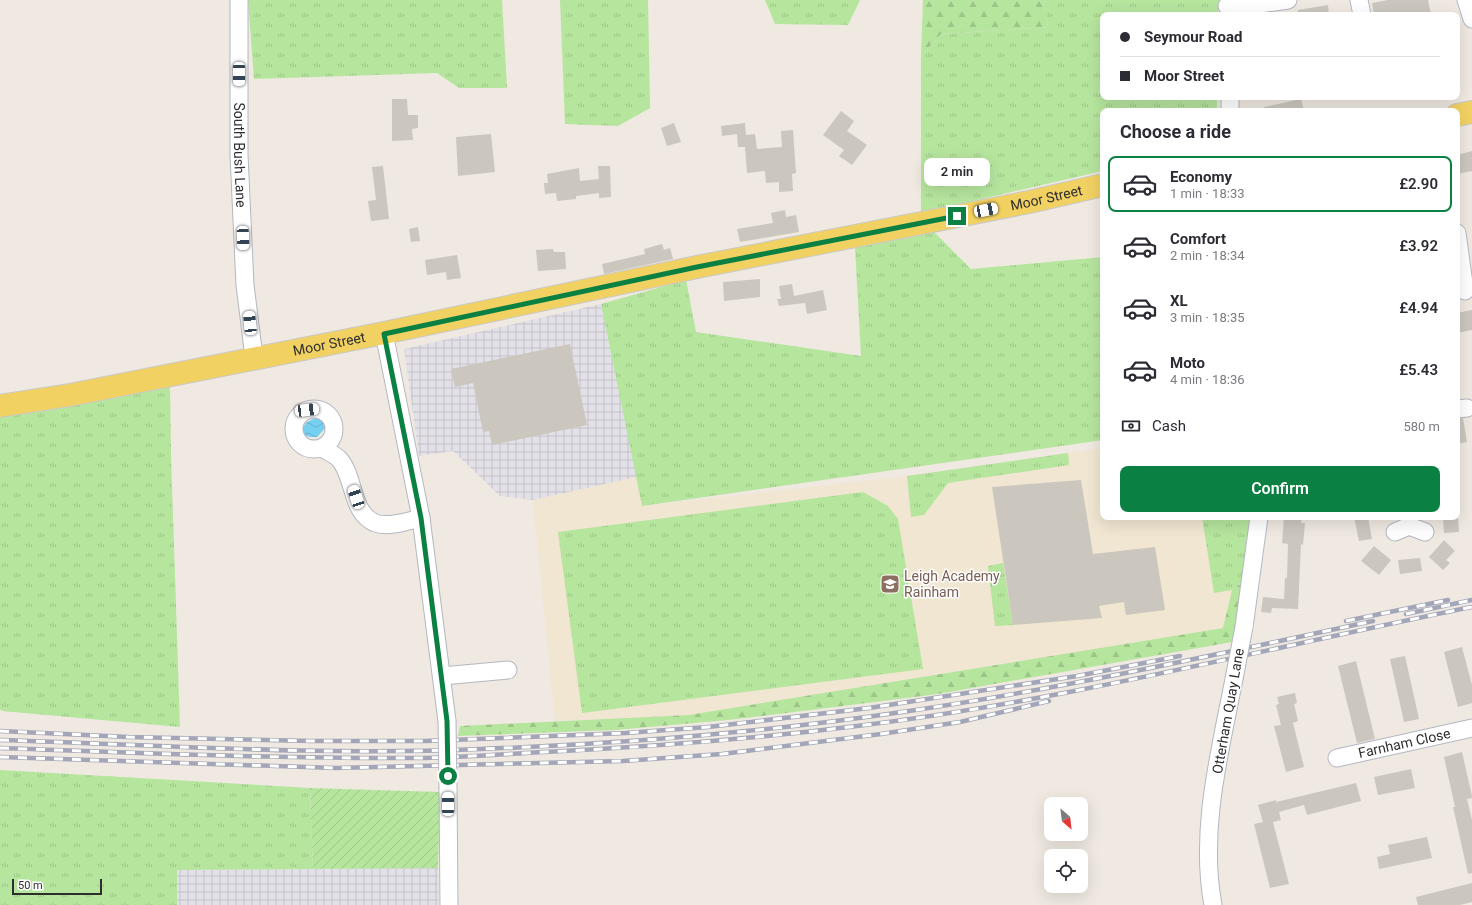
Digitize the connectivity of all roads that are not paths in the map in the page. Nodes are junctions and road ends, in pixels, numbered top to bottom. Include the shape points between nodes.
1 (239, 0) edge
2 (1288, 0) edge
3 (1359, 0) edge
4 (1466, 0) edge
5 (1227, 7) edge
6 (1361, 12) edge
7 (1472, 19) edge
8 (1472, 112) edge
9 (1460, 114) edge
10 (1100, 186) edge
11 (1460, 245) edge
12 (1467, 272) edge
13 (1465, 291) dead end
14 (384, 334) junction
15 (254, 358) junction
16 (0, 406) edge
17 (322, 448) dead end
18 (421, 518) junction
19 (1258, 520) edge
20 (1404, 525) edge
21 (1425, 532) dead end
22 (508, 670) dead end
23 (442, 676) junction
24 (1472, 728) edge
25 (1337, 758) dead end
26 (448, 905) edge
27 (1213, 905) edge

1 - 15 street, South Bush Lane via 239,155 245,285
2 - 5 street
3 - 6 street
4 - 7 street
8 - 9 main road
10 - 14 main road, Moor Street via 1021,204 697,267
11 - 12 street
12 - 13 street
14 - 15 main road, Moor Street
14 - 18 street
15 - 16 main road, Moor Street via 70,395
17 - 18 street via 340,460 359,508 367,517 376,523 389,524
18 - 23 street
19 - 27 street, Otterham Quay Lane, bridge via 1244,627 1208,834 1208,874
20 - 21 street
22 - 23 street
23 - 26 street, bridge via 447,721
24 - 25 street, Farnham Close

